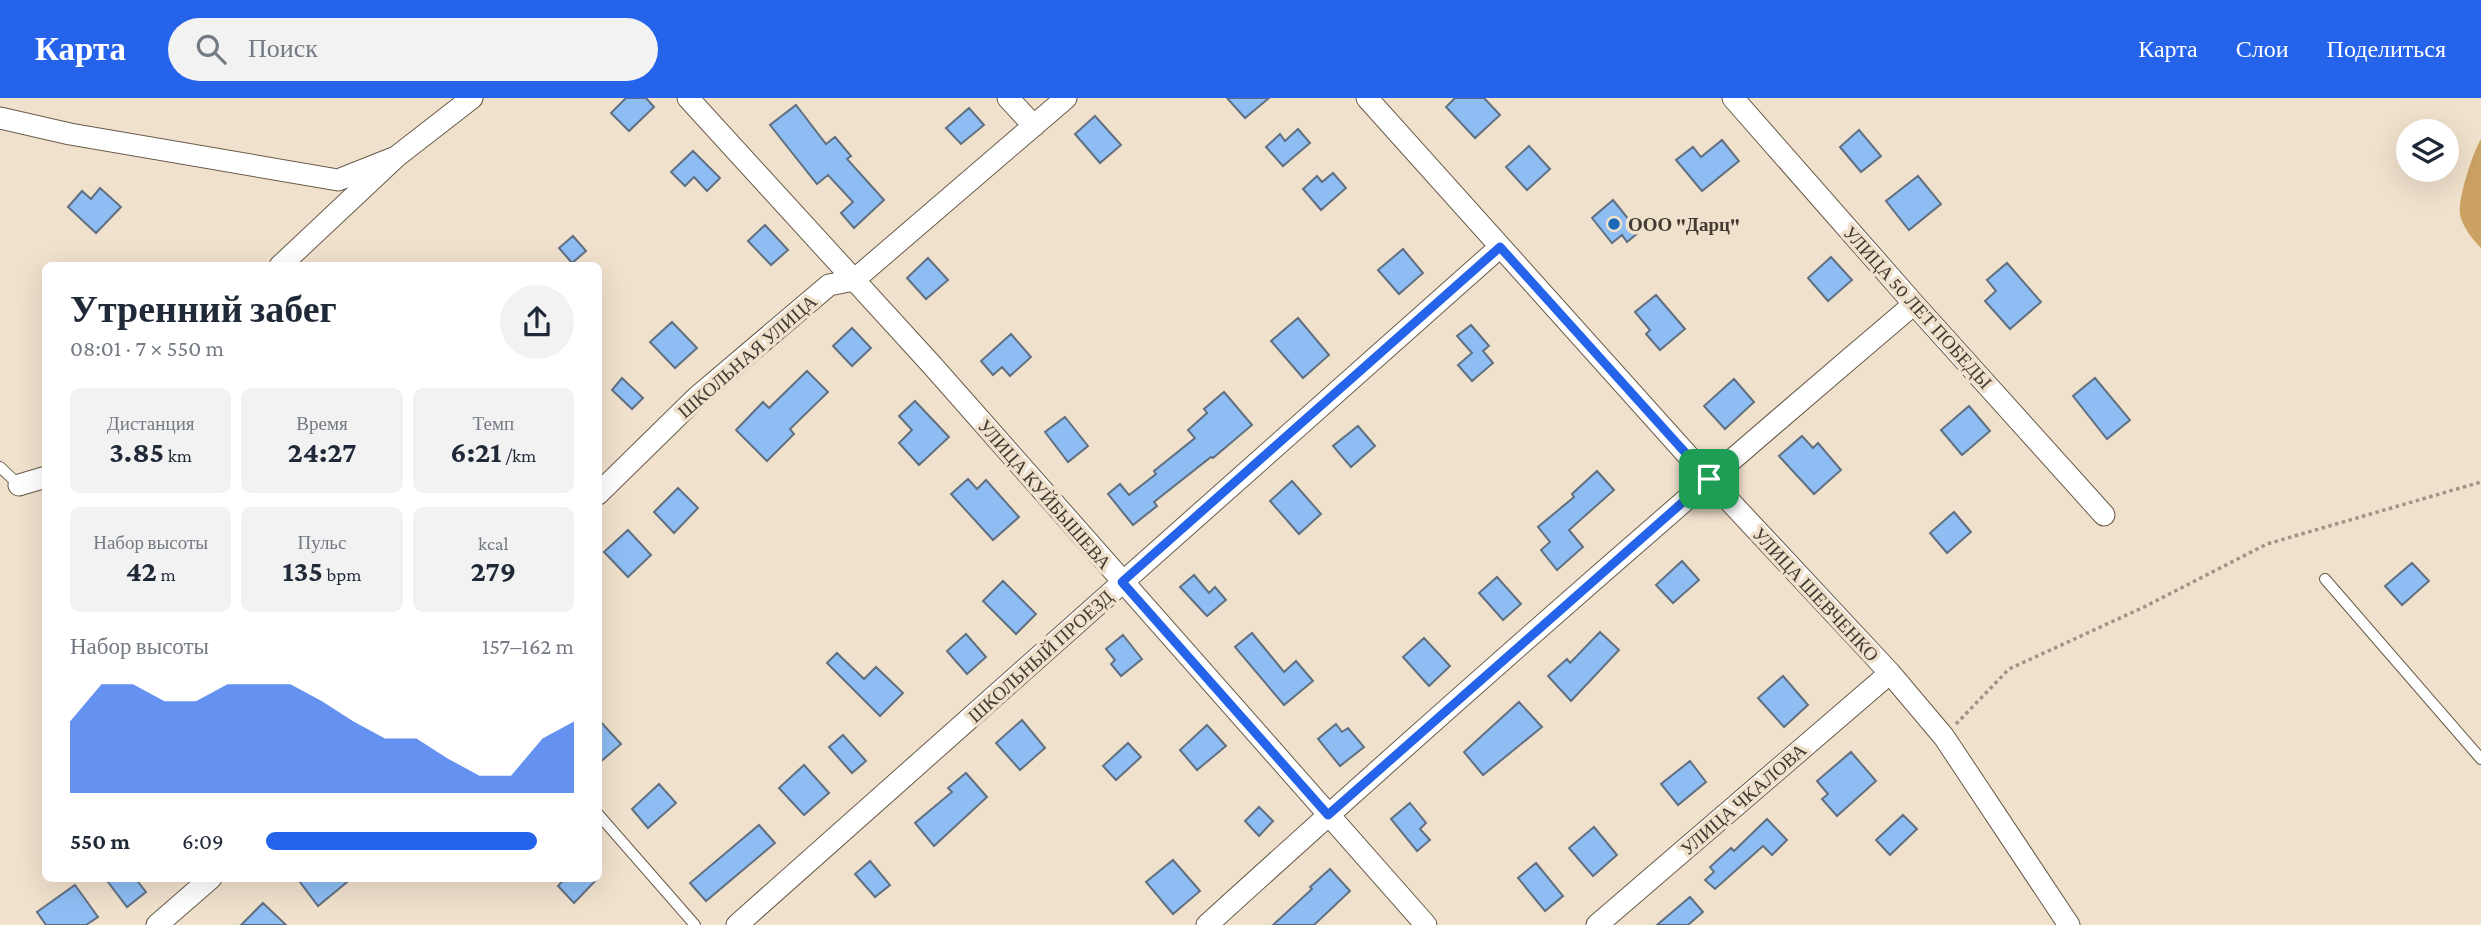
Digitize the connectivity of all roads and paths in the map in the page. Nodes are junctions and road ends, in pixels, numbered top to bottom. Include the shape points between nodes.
1 (472, 98) edge
2 (688, 98) edge
3 (1008, 98) edge
4 (1066, 98) edge
5 (1367, 98) edge
6 (1733, 98) edge
7 (0, 118) edge
8 (1034, 126) junction
9 (396, 157) junction
10 (1500, 247) junction
11 (284, 262) edge
12 (854, 280) junction
13 (1914, 304) junction
14 (0, 467) edge
15 (42, 478) edge
16 (1709, 479) junction
17 (2481, 482) edge
18 (19, 485) joint
19 (602, 490) edge
20 (2104, 514) dead end
21 (2325, 579) dead end
22 (1122, 582) junction
23 (1890, 673) junction
24 (1944, 737) junction
25 (2481, 759) edge
26 (1328, 815) junction
27 (602, 819) edge
28 (206, 882) edge
29 (157, 925) edge
30 (695, 925) edge
31 (737, 925) edge
32 (1207, 925) edge
33 (1426, 925) edge
34 (1597, 925) edge
35 (2069, 925) edge

1 - 9 street
2 - 12 street, УЛИЦА КУЙБЫШЕВА
3 - 8 street
4 - 8 street, ШКОЛЬНАЯ УЛИЦА
5 - 10 street, УЛИЦА ШЕВЧЕНКО
6 - 13 street, УЛИЦА 50 ЛЕТ ПОБЕДЫ
7 - 9 street via 338,180
8 - 12 street, ШКОЛЬНАЯ УЛИЦА
9 - 11 street
10 - 16 street, УЛИЦА ШЕВЧЕНКО
10 - 22 street, ШКОЛЬНЫЙ ПРОЕЗД
12 - 19 street, ШКОЛЬНАЯ УЛИЦА via 829,285 697,397
12 - 22 street, УЛИЦА КУЙБЫШЕВА
13 - 16 street
13 - 20 street, УЛИЦА 50 ЛЕТ ПОБЕДЫ
14 - 18 lane
15 - 18 street
16 - 23 street, УЛИЦА ШЕВЧЕНКО
16 - 26 street
17 - 24 path via 2267,544 2009,669
21 - 25 lane
22 - 26 street, УЛИЦА КУЙБЫШЕВА
22 - 31 street, ШКОЛЬНЫЙ ПРОЕЗД
23 - 24 street, УЛИЦА ШЕВЧЕНКО
23 - 34 street, УЛИЦА ЧКАЛОВА
24 - 35 street, УЛИЦА ШЕВЧЕНКО
26 - 32 street
26 - 33 street, УЛИЦА КУЙБЫШЕВА
27 - 30 lane
28 - 29 street

